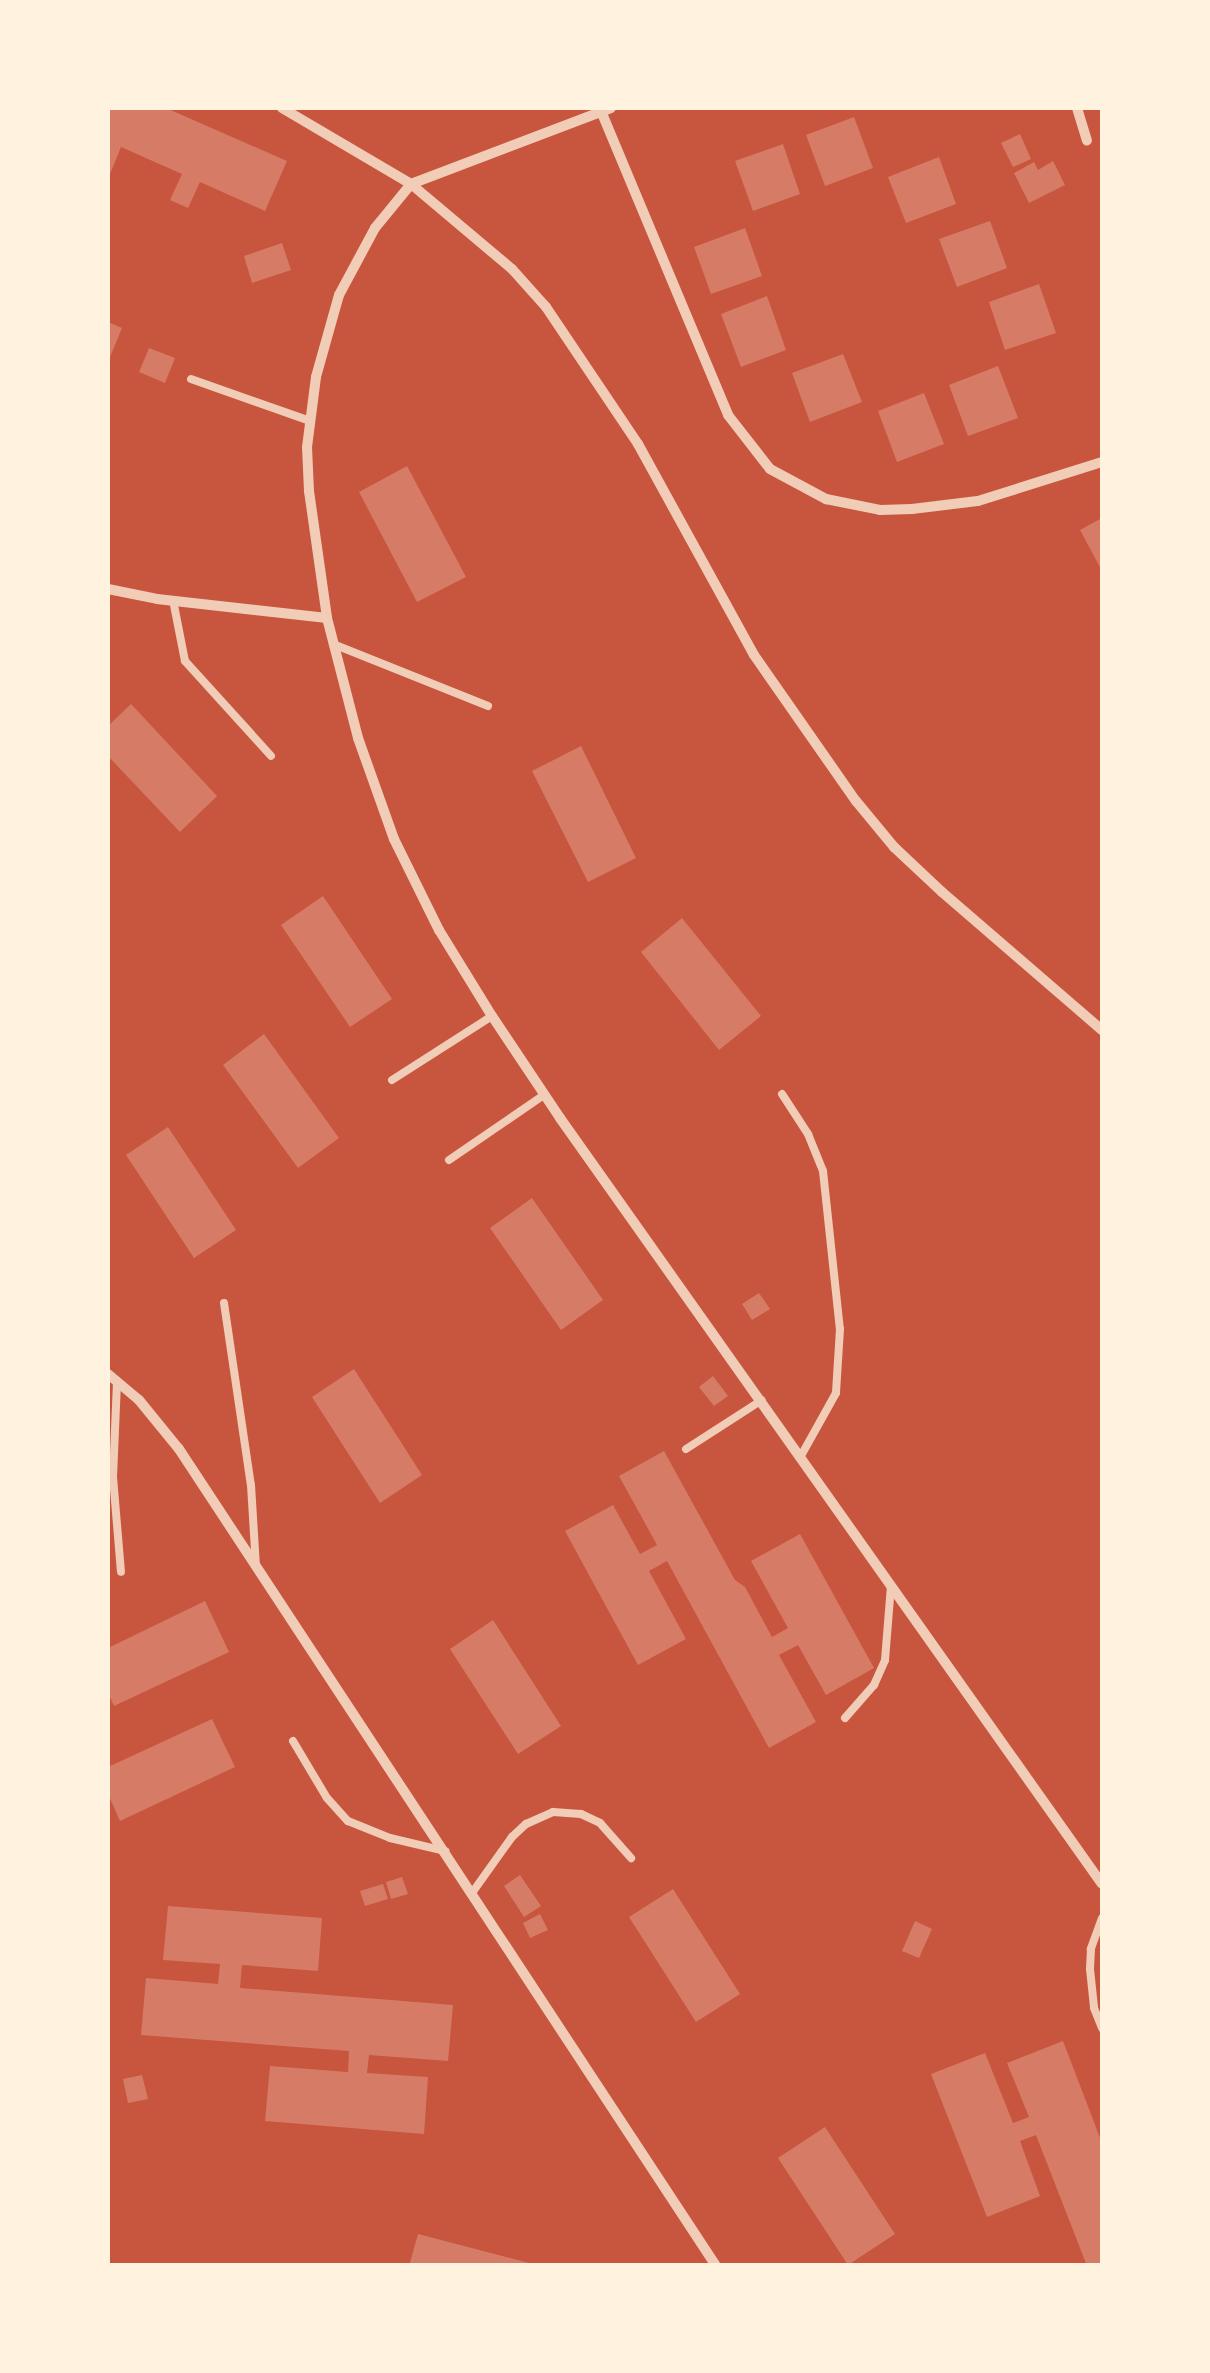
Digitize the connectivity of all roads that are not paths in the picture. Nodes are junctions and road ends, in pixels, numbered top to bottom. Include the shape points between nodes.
1 (282, 108) edge
2 (1077, 108) edge
3 (606, 109) edge
4 (1088, 140) dead end
5 (411, 184) junction
6 (191, 378) dead end
7 (310, 420) junction
8 (1102, 462) edge
9 (108, 589) edge
10 (173, 600) junction
11 (327, 618) junction
12 (334, 644) junction
13 (488, 706) dead end
14 (271, 756) dead end
15 (492, 1016) junction
16 (1102, 1030) edge
17 (392, 1080) dead end
18 (544, 1094) junction
19 (782, 1094) dead end
20 (449, 1160) dead end
21 (224, 1303) dead end
22 (112, 1378) edge
23 (763, 1399) junction
24 (686, 1449) dead end
25 (802, 1454) junction
26 (256, 1566) junction
27 (121, 1572) dead end
28 (892, 1581) junction
29 (845, 1718) dead end
30 (293, 1741) dead end
31 (445, 1850) junction
32 (631, 1858) dead end
33 (1102, 1884) edge
34 (472, 1893) junction
35 (1102, 1918) edge
36 (1102, 2028) edge
37 (716, 2266) edge

1 - 5 street
2 - 4 street
3 - 5 street
3 - 8 street via 728,415 770,469 826,500 912,510 978,501
5 - 7 street via 375,228 339,295
5 - 16 street via 512,269 546,307 638,444 765,671 856,801 942,892
6 - 7 lane
7 - 11 street via 309,491
9 - 10 street
10 - 11 street
10 - 14 lane via 185,661
11 - 12 street
12 - 13 lane
12 - 15 street via 394,839
15 - 17 lane
15 - 18 street
18 - 20 lane
18 - 23 street
19 - 25 lane via 822,1171 840,1328 836,1393
21 - 26 lane via 252,1485
22 - 26 street via 179,1448
22 - 27 lane
23 - 24 lane
23 - 25 street
25 - 28 street
26 - 31 street
28 - 29 lane via 884,1660 874,1685
28 - 33 street
30 - 31 lane via 348,1821
31 - 34 street
32 - 34 lane via 600,1822 553,1812 512,1837
34 - 37 street
35 - 36 lane via 1090,1969

